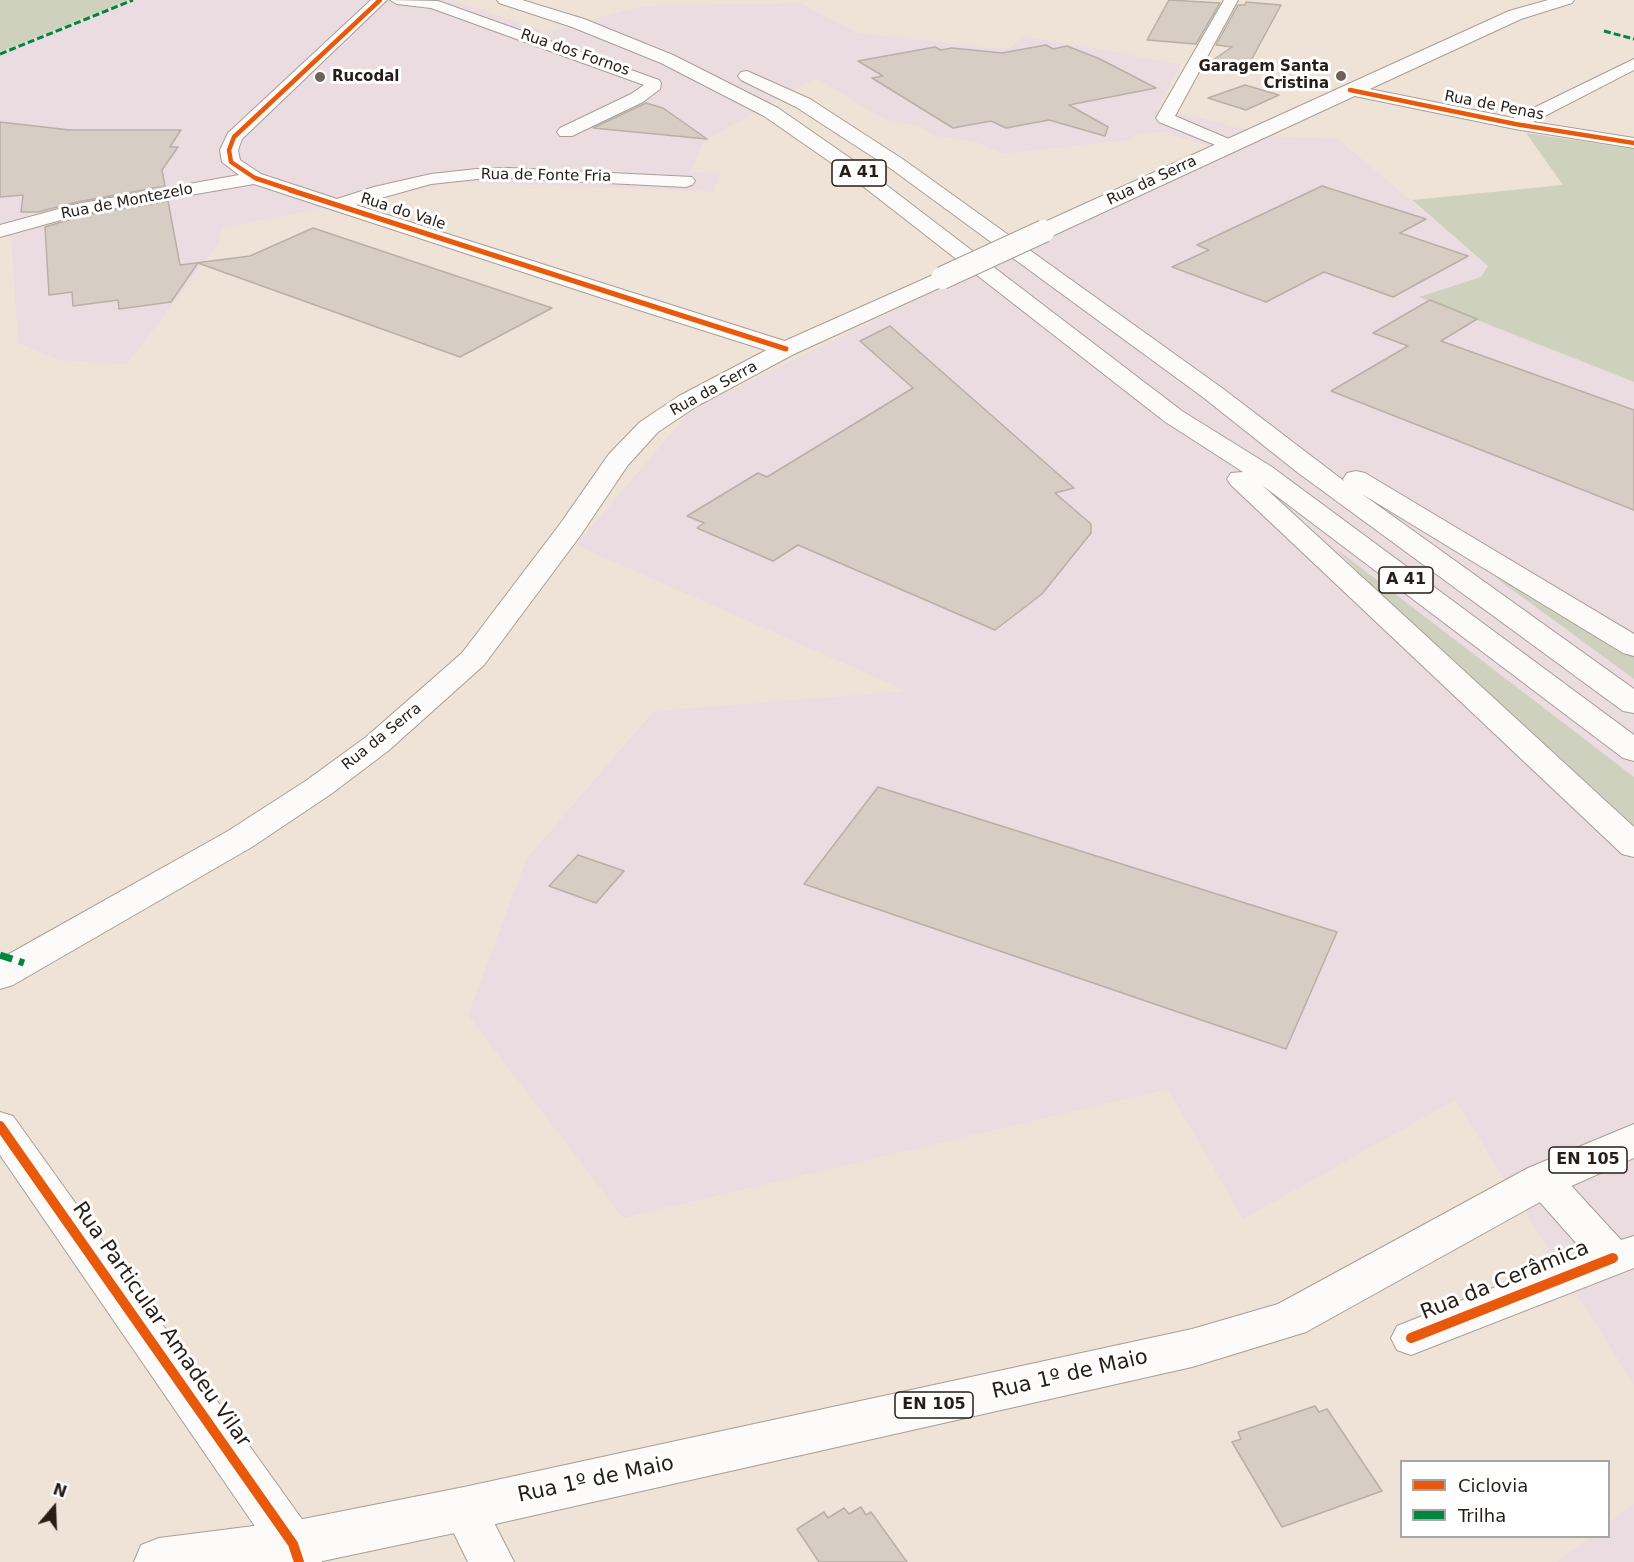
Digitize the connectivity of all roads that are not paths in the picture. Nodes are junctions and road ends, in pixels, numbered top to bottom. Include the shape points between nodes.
1 (380, 0) edge
2 (397, 0) edge
3 (505, 0) edge
4 (562, 0) edge
5 (1231, 0) edge
6 (1566, 0) edge
7 (686, 46) dead end
8 (1634, 64) edge
9 (728, 66) dead end
10 (1350, 90) junction
11 (1515, 124) junction
12 (566, 132) dead end
13 (1634, 143) edge
14 (1230, 146) junction
15 (255, 178) junction
16 (686, 181) dead end
17 (338, 206) junction
18 (0, 231) edge
19 (786, 349) junction
20 (1214, 393) junction
21 (1173, 416) junction
22 (1634, 647) edge
23 (1634, 704) edge
24 (1634, 751) edge
25 (1634, 846) edge
26 (0, 976) edge
27 (0, 1126) edge
28 (1634, 1140) edge
29 (1543, 1180) junction
30 (1624, 1255) edge
31 (1411, 1338) dead end
32 (464, 1509) junction
33 (296, 1553) edge
34 (159, 1562) edge
35 (491, 1562) edge

1 - 15 street, Rua do Vale via 234,137 229,150 231,162
2 - 12 street, Rua dos Fornos via 433,4 653,83 652,89 637,98
3 - 21 main road, A 41 via 667,58 771,112 853,169
4 - 7 main road
5 - 14 street via 1165,118
6 - 10 main road, Rua da Serra via 1515,15
8 - 11 street
9 - 20 main road, A 41 via 803,104 897,165
10 - 11 street, Rua de Penas
10 - 14 main road, Rua da Serra
11 - 13 street, Rua de Penas
14 - 19 main road, Rua da Serra, bridge
15 - 17 street, Rua do Vale
15 - 18 street, Rua de Montezelo via 84,208
16 - 17 street, Rua de Fonte Fria via 477,174 431,178
17 - 19 street, Rua do Vale
19 - 26 main road, Rua da Serra via 688,401 649,427 618,460 473,659 377,744 240,839
20 - 22 main road
20 - 23 main road, A 41 via 1306,466
21 - 24 main road, A 41 via 1263,473
21 - 25 main road
27 - 33 street, Rua Particular Amadeu Vilar
28 - 29 main road, Rua 1º de Maio / EN 105
29 - 30 street, Rua da Cerâmica
29 - 32 main road, Rua 1º de Maio / EN 105 via 1290,1319 1192,1348
30 - 31 street, Rua da Cerâmica
32 - 33 main road, Rua 1º de Maio / EN 105
32 - 35 street
33 - 34 main road, EN 105

